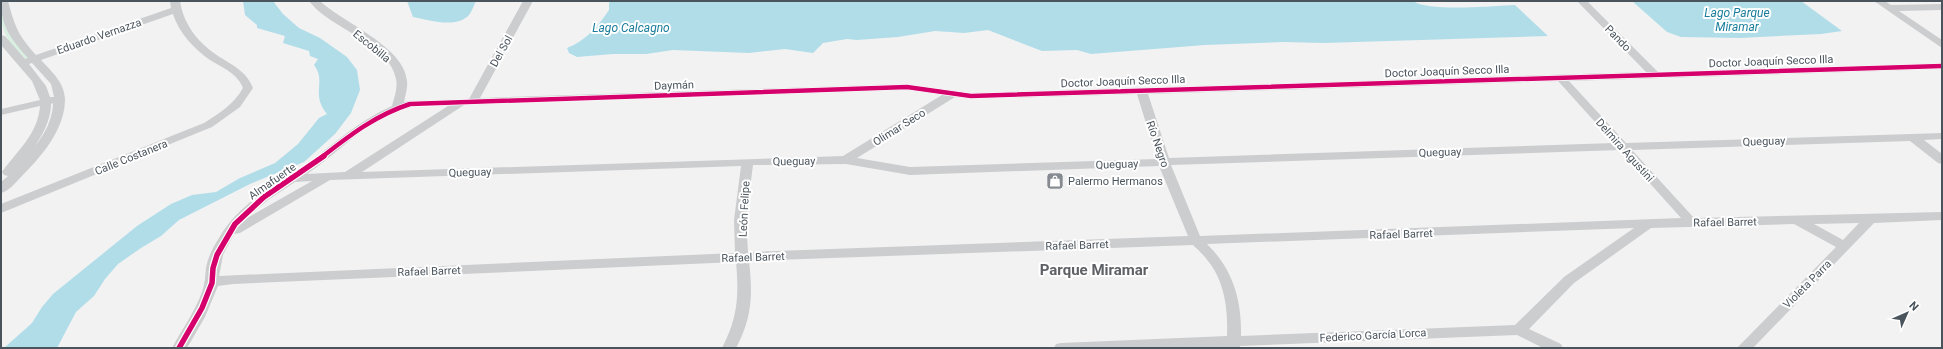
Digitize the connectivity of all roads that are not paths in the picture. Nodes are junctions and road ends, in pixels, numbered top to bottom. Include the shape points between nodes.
1 (3, 1) edge
2 (314, 1) edge
3 (528, 1) edge
4 (1582, 1) edge
5 (1879, 1) edge
6 (175, 6) edge
7 (1942, 7) edge
8 (1890, 8) junction
9 (1, 38) edge
10 (1942, 45) edge
11 (35, 58) junction
12 (23, 63) junction
13 (1942, 66) edge
14 (1654, 74) junction
15 (1560, 77) junction
16 (1140, 90) junction
17 (952, 94) junction
18 (59, 99) junction
19 (45, 102) junction
20 (461, 102) junction
21 (473, 102) junction
22 (397, 107) junction
23 (1, 112) edge
24 (1942, 136) edge
25 (1913, 137) junction
26 (1621, 146) junction
27 (846, 160) junction
28 (1942, 160) edge
29 (748, 162) junction
30 (1163, 162) junction
31 (346, 177) junction
32 (292, 178) junction
33 (326, 178) junction
34 (1, 180) edge
35 (1, 189) edge
36 (1, 209) edge
37 (1942, 216) edge
38 (1871, 219) junction
39 (1796, 220) junction
40 (1691, 222) junction
41 (1647, 224) junction
42 (1620, 226) junction
43 (227, 235) junction
44 (1632, 237) junction
45 (1196, 240) junction
46 (1844, 246) junction
47 (743, 257) junction
48 (212, 282) junction
49 (1519, 330) junction
50 (1233, 345) edge
51 (179, 348) edge
52 (729, 348) edge
53 (1061, 348) edge
54 (1556, 348) edge
55 (1744, 348) edge

1 - 11 street via 12,33
2 - 22 street, Escobilla via 385,53 399,69 402,79
3 - 21 street, Del Sol
4 - 14 street, Pando
5 - 8 street
6 - 11 street, Eduardo Vernazza
6 - 36 street, Calle Costanera via 181,24 204,52 242,75 248,88 238,105 208,125
7 - 8 street
8 - 10 street
9 - 12 street
11 - 12 street, Eduardo Vernazza
11 - 18 street via 56,83
12 - 19 street via 41,86
13 - 14 street, Doctor Joaquín Secco Illa
14 - 15 street, Doctor Joaquín Secco Illa
15 - 16 street, Doctor Joaquín Secco Illa
15 - 26 street, Delmira Agustini
16 - 17 street, Doctor Joaquín Secco Illa via 971,96
16 - 30 street, Río Negro
17 - 21 street, Daymán via 907,87
17 - 27 street, Olimar Seco
18 - 19 street
18 - 35 street via 56,117 43,143 33,158
19 - 23 street
19 - 34 street via 39,129 14,166
20 - 21 street, Daymán
20 - 22 street, Daymán via 421,103
20 - 31 street
22 - 32 street, Almafuerte via 362,127
24 - 25 street, Queguay
25 - 26 street, Queguay
25 - 28 street
26 - 30 street, Queguay
26 - 40 street, Delmira Agustini
27 - 29 street, Queguay
27 - 30 street, Queguay via 910,171
29 - 31 street, Queguay
29 - 47 street, León Felipe via 740,220
30 - 45 street, Río Negro
31 - 33 street, Queguay
32 - 33 street, Queguay
32 - 43 street, Almafuerte via 255,203 236,221
33 - 43 street, Almafuerte
37 - 38 street, Rafael Barret
38 - 39 street, Rafael Barret
38 - 46 street, Violeta Parra
39 - 40 street, Rafael Barret
39 - 46 street
40 - 41 street, Rafael Barret
41 - 42 street, Rafael Barret
41 - 44 street
42 - 44 street via 1632,234
42 - 45 street, Rafael Barret
43 - 48 street, Almafuerte via 217,254
44 - 49 street via 1576,275
45 - 47 street, Rafael Barret
45 - 50 street via 1216,261 1228,285 1233,305
46 - 55 street, Violeta Parra
47 - 48 street, Rafael Barret via 233,279
47 - 52 street, León Felipe via 746,288 744,310
48 - 51 street, Almafuerte via 206,301
49 - 50 street, Federico García Lorca via 1376,334
49 - 54 street
50 - 53 street, Federico García Lorca

